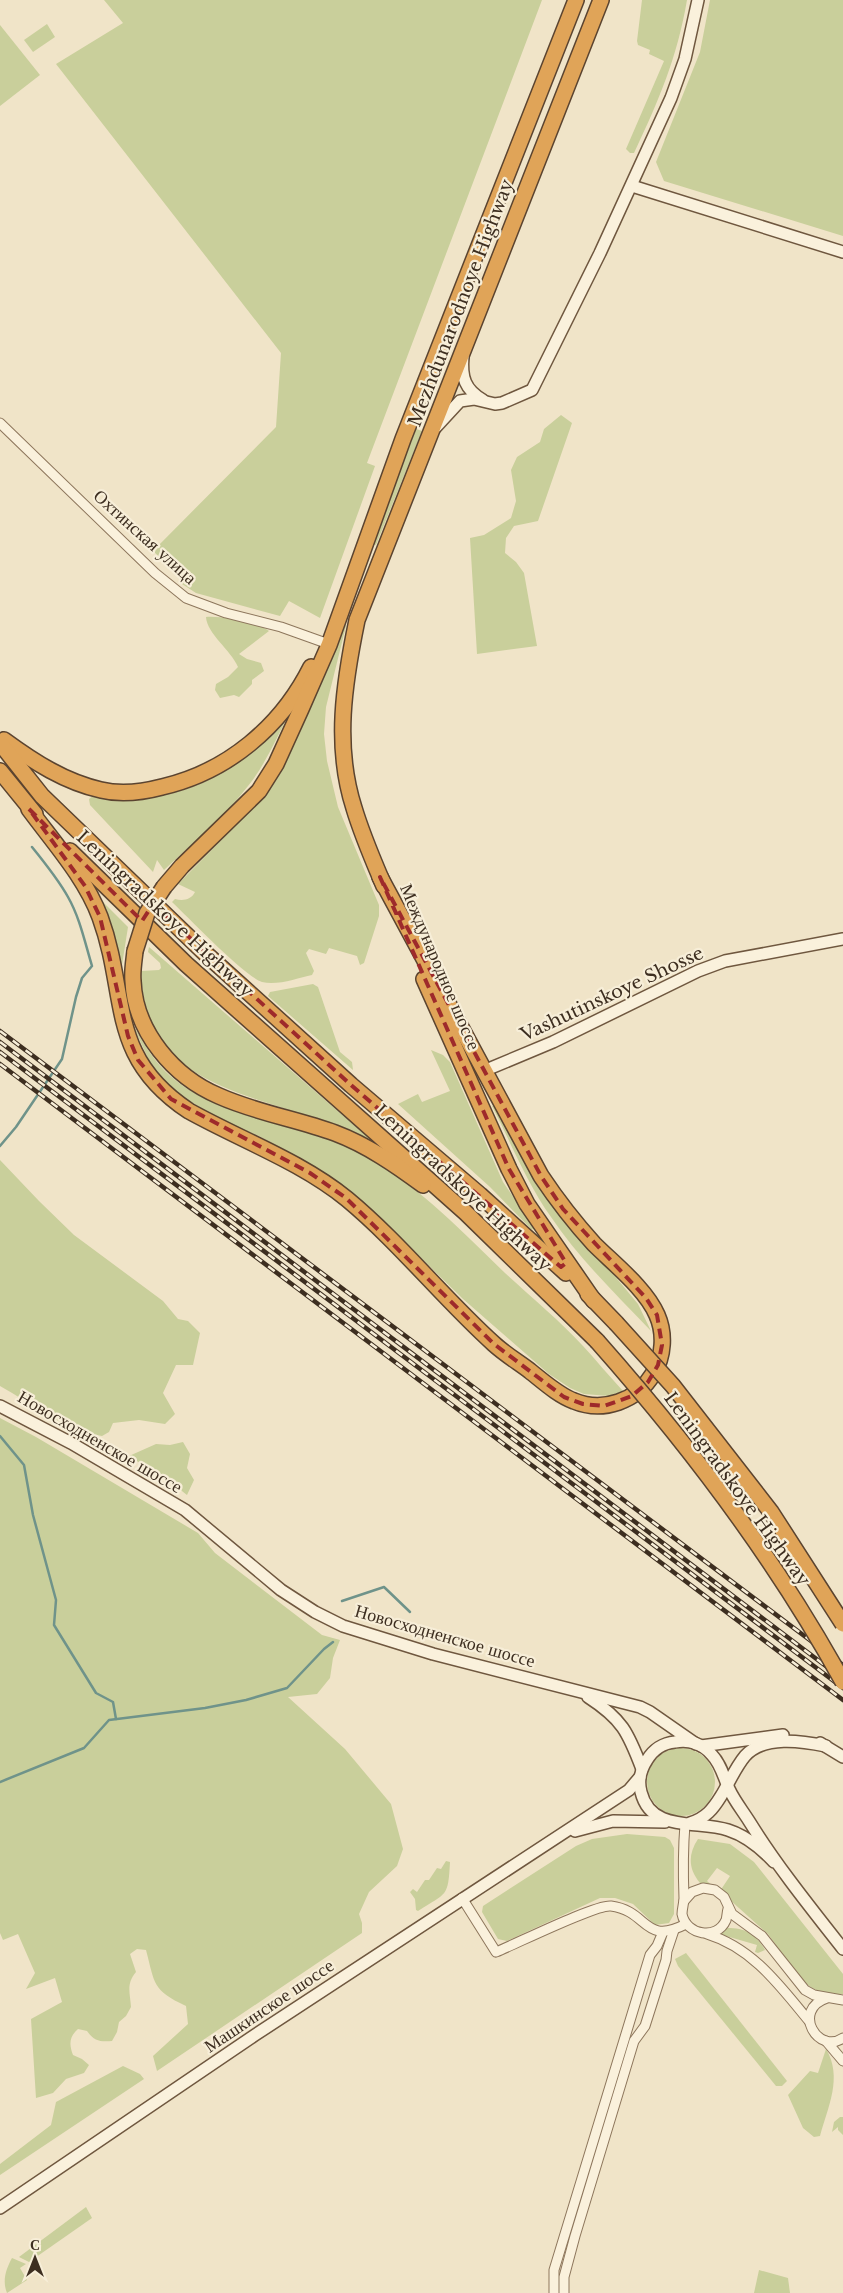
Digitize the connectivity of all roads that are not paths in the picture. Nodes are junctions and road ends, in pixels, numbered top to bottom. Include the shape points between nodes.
1 (576, 0) edge
2 (601, 0) edge
3 (698, 0) edge
4 (632, 186) junction
5 (843, 252) edge
6 (465, 345) junction
7 (487, 402) junction
8 (0, 423) edge
9 (430, 434) junction
10 (337, 620) junction
11 (323, 642) junction
12 (0, 737) edge
13 (0, 743) edge
14 (0, 771) edge
15 (29, 808) junction
16 (380, 877) junction
17 (843, 939) edge
18 (486, 1070) junction
19 (493, 1241) junction
20 (594, 1301) junction
21 (0, 1406) edge
22 (843, 1624) edge
23 (843, 1682) edge
24 (584, 1694) junction
25 (698, 1745) junction
26 (826, 1746) junction
27 (843, 1757) edge
28 (641, 1773) junction
29 (722, 1774) junction
30 (728, 1786) junction
31 (720, 1798) junction
32 (670, 1822) junction
33 (685, 1824) junction
34 (560, 1837) junction
35 (774, 1862) junction
36 (462, 1898) junction
37 (684, 1901) junction
38 (728, 1909) junction
39 (686, 1924) junction
40 (674, 1930) junction
41 (663, 1932) junction
42 (707, 1934) junction
43 (843, 1949) edge
44 (827, 1998) junction
45 (843, 2000) edge
46 (809, 2021) junction
47 (843, 2038) edge
48 (826, 2041) junction
49 (843, 2061) edge
50 (0, 2208) edge
51 (554, 2293) edge
52 (564, 2293) edge

1 - 10 highway, Mezhdunarodnoye Highway via 403,439
2 - 6 highway, Mezhdunarodnoye Highway
3 - 4 main road via 685,59
4 - 5 main road
4 - 7 main road via 532,390 502,403
6 - 7 main road via 464,382
6 - 9 highway, Mezhdunarodnoye Highway
7 - 9 main road via 474,398 460,401
8 - 11 street, Охтинская улица via 155,573 186,598
9 - 16 highway, Mezhdunarodnoye Highway via 357,620 346,674 342,730 345,772 353,807
10 - 11 highway
10 - 19 highway, bridge via 276,764 259,791 182,866 147,913 135,951 133,981 143,1024 156,1045 185,1077 219,1096 336,1133 386,1158
11 - 12 highway via 308,672 270,727 228,760 200,776 174,784 152,790 103,791 56,774
13 - 20 highway, Leningradskoye Highway via 42,796 206,954 494,1208
14 - 15 highway, Leningradskoye Highway
15 - 18 highway via 85,886 100,917 128,1036 138,1060 154,1083 189,1111 310,1173 346,1198 377,1225 494,1344 564,1397 594,1406 623,1400 644,1386 658,1364 662,1345 657,1315 646,1298 563,1209 536,1168
15 - 19 highway, Leningradskoye Highway via 186,964 459,1206
16 - 18 highway
16 - 20 highway, Международное шоссе via 509,1169 527,1204
17 - 18 main road, Vashutinskoye Shosse via 725,962 698,971 553,1042
19 - 23 highway, Leningradskoye Highway, bridge via 597,1341 654,1406 790,1591
20 - 22 highway, Leningradskoye Highway, bridge via 674,1386 771,1512
21 - 24 main road, Новосходненское шоссе via 71,1443 185,1510 281,1590 322,1615 367,1635
24 - 25 main road, Новосходненское шоссе via 640,1707
24 - 28 main road, Новосходненское шоссе via 620,1721 629,1734
25 - 26 main road via 800,1735
25 - 28 main road via 682,1741 667,1743 649,1756
25 - 29 main road via 712,1754
26 - 27 main road
26 - 30 main road via 792,1741 758,1748 746,1755
28 - 32 main road via 641,1792 647,1805 657,1816
28 - 34 main road, Машкинское шоссе via 629,1790
29 - 30 main road
29 - 31 main road
30 - 31 main road
30 - 35 main road
31 - 33 main road via 706,1816
32 - 33 main road
32 - 34 main road, Машкинское шоссе via 613,1821
33 - 35 main road via 730,1830 758,1846
33 - 37 street via 682,1857
34 - 36 main road, Машкинское шоссе
35 - 43 main road
36 - 41 street via 496,1952 606,1906 632,1912 652,1930
36 - 50 main road, Машкинское шоссе
37 - 38 street via 692,1892 703,1888 715,1890 724,1898
37 - 39 street via 682,1913
38 - 42 street via 726,1920 718,1930
38 - 44 street via 762,1936 804,1990
39 - 40 street
39 - 42 street via 695,1932
40 - 41 street
40 - 52 street via 645,2026 634,2041 615,2103 568,2262
41 - 51 street via 650,1955 554,2270
42 - 46 street via 744,1951 758,1962
44 - 45 street
44 - 46 street via 810,2011
46 - 48 street via 815,2035
47 - 48 street
48 - 49 street

